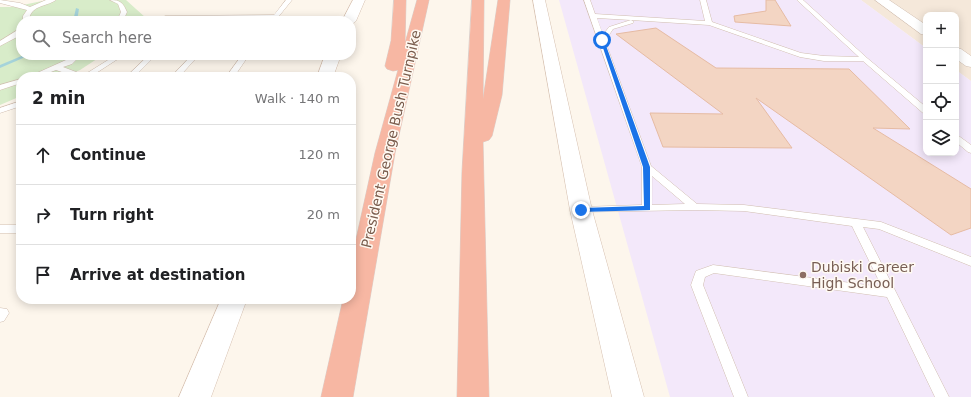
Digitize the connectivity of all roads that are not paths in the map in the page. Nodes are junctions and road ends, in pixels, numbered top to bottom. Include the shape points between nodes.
1 (53, 0) edge
2 (113, 0) edge
3 (289, 0) edge
4 (359, 0) edge
5 (400, 0) edge
6 (423, 0) edge
7 (478, 0) edge
8 (504, 0) edge
9 (539, 0) edge
10 (587, 0) edge
11 (703, 0) edge
12 (800, 0) edge
13 (881, 0) edge
14 (0, 1) edge
15 (30, 9) junction
16 (27, 16) edge
17 (122, 16) edge
18 (276, 16) edge
19 (351, 16) edge
20 (593, 16) junction
21 (652, 20) junction
22 (709, 23) junction
23 (923, 29) edge
24 (16, 35) edge
25 (602, 40) junction
26 (0, 44) edge
27 (864, 59) junction
28 (71, 60) edge
29 (113, 60) edge
30 (148, 60) edge
31 (191, 60) edge
32 (242, 60) edge
33 (332, 60) edge
34 (56, 67) junction
35 (44, 72) edge
36 (70, 72) edge
37 (92, 72) edge
38 (135, 72) edge
39 (180, 72) edge
40 (234, 72) edge
41 (326, 72) edge
42 (16, 83) edge
43 (0, 88) edge
44 (16, 105) edge
45 (923, 108) edge
46 (0, 111) edge
47 (959, 140) edge
48 (971, 150) edge
49 (385, 153) junction
50 (646, 167) junction
51 (472, 172) junction
52 (695, 207) junction
53 (647, 208) junction
54 (581, 210) junction
55 (856, 223) junction
56 (16, 229) edge
57 (2, 230) edge
58 (971, 262) edge
59 (891, 293) junction
60 (356, 300) edge
61 (232, 304) edge
62 (355, 304) edge
63 (0, 313) edge
64 (0, 317) edge
65 (195, 397) edge
66 (337, 397) edge
67 (473, 397) edge
68 (628, 397) edge
69 (741, 397) edge
70 (942, 397) edge

1 - 15 lane
2 - 17 lane via 120,3 124,12
3 - 18 lane
4 - 19 main road
5 - 49 highway via 398,41 393,63
6 - 49 highway, President George Bush Turnpike
7 - 51 highway
8 - 51 highway via 493,95
9 - 54 main road
10 - 20 lane
11 - 22 lane
12 - 27 lane
13 - 23 street
14 - 15 lane
15 - 16 lane
20 - 21 lane
20 - 25 lane
21 - 22 lane
21 - 25 lane via 616,25
22 - 27 lane via 802,55 826,59
24 - 26 lane
25 - 50 lane
27 - 45 lane
28 - 34 lane
29 - 37 lane
30 - 38 lane
31 - 39 lane
32 - 40 lane
33 - 41 main road
34 - 35 lane
34 - 36 lane
42 - 43 lane
44 - 46 lane
47 - 48 lane
49 - 60 highway, President George Bush Turnpike
50 - 52 lane
50 - 53 lane
51 - 67 highway
52 - 53 lane
52 - 55 lane via 744,208
53 - 54 lane
54 - 68 main road
55 - 58 lane via 881,226
55 - 59 lane
56 - 57 lane
59 - 69 lane via 713,270 700,274 697,285
59 - 70 lane
61 - 65 main road
62 - 66 highway, President George Bush Turnpike
63 - 64 lane via 3,313

